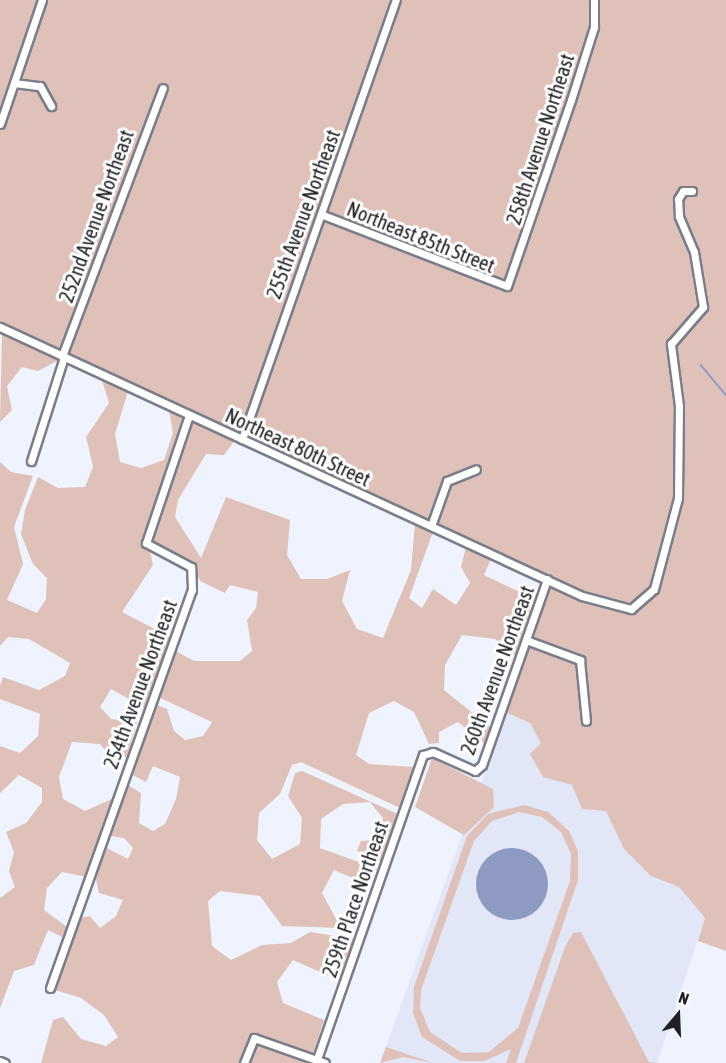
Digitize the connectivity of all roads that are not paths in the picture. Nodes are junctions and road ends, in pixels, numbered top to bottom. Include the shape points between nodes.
1 (42, 0) edge
2 (396, 0) edge
3 (594, 0) edge
4 (14, 83) junction
5 (163, 88) dead end
6 (51, 106) dead end
7 (0, 124) edge
8 (692, 191) dead end
9 (323, 215) junction
10 (507, 286) joint
11 (0, 327) edge
12 (63, 356) junction
13 (189, 415) junction
14 (242, 439) junction
15 (31, 461) dead end
16 (476, 469) dead end
17 (432, 526) junction
18 (547, 579) junction
19 (526, 640) junction
20 (586, 721) dead end
21 (428, 752) joint
22 (50, 988) dead end
23 (317, 1059) junction
24 (0, 1061) edge
25 (5, 1063) edge
26 (244, 1063) edge
27 (325, 1063) edge

1 - 4 street
2 - 9 street, 255th Avenue Northeast
3 - 10 street, 258th Avenue Northeast via 594,27 572,100
4 - 6 street via 40,86
4 - 7 street
5 - 12 street, 252nd Avenue Northeast
8 - 18 street, Northeast 80th Street via 683,191 678,199 679,216 694,252 703,307 671,344 681,458 662,568 654,589 631,609 582,596
9 - 10 street, Northeast 85th Street
9 - 14 street, 255th Avenue Northeast
11 - 12 street, Northeast 80th Street
12 - 13 street, Northeast 80th Street
12 - 15 street, 252nd Avenue Northeast
13 - 14 street, Northeast 80th Street
13 - 22 street, 254th Avenue Northeast via 146,543 191,567 192,591
14 - 17 street, Northeast 80th Street
16 - 17 street via 447,481
17 - 18 street, Northeast 80th Street
18 - 19 street, 260th Avenue Northeast
19 - 20 street via 580,660
19 - 21 street, 260th Avenue Northeast via 482,765 475,771
21 - 23 street, 259th Place Northeast
23 - 26 street via 254,1038
23 - 27 street
24 - 25 street

